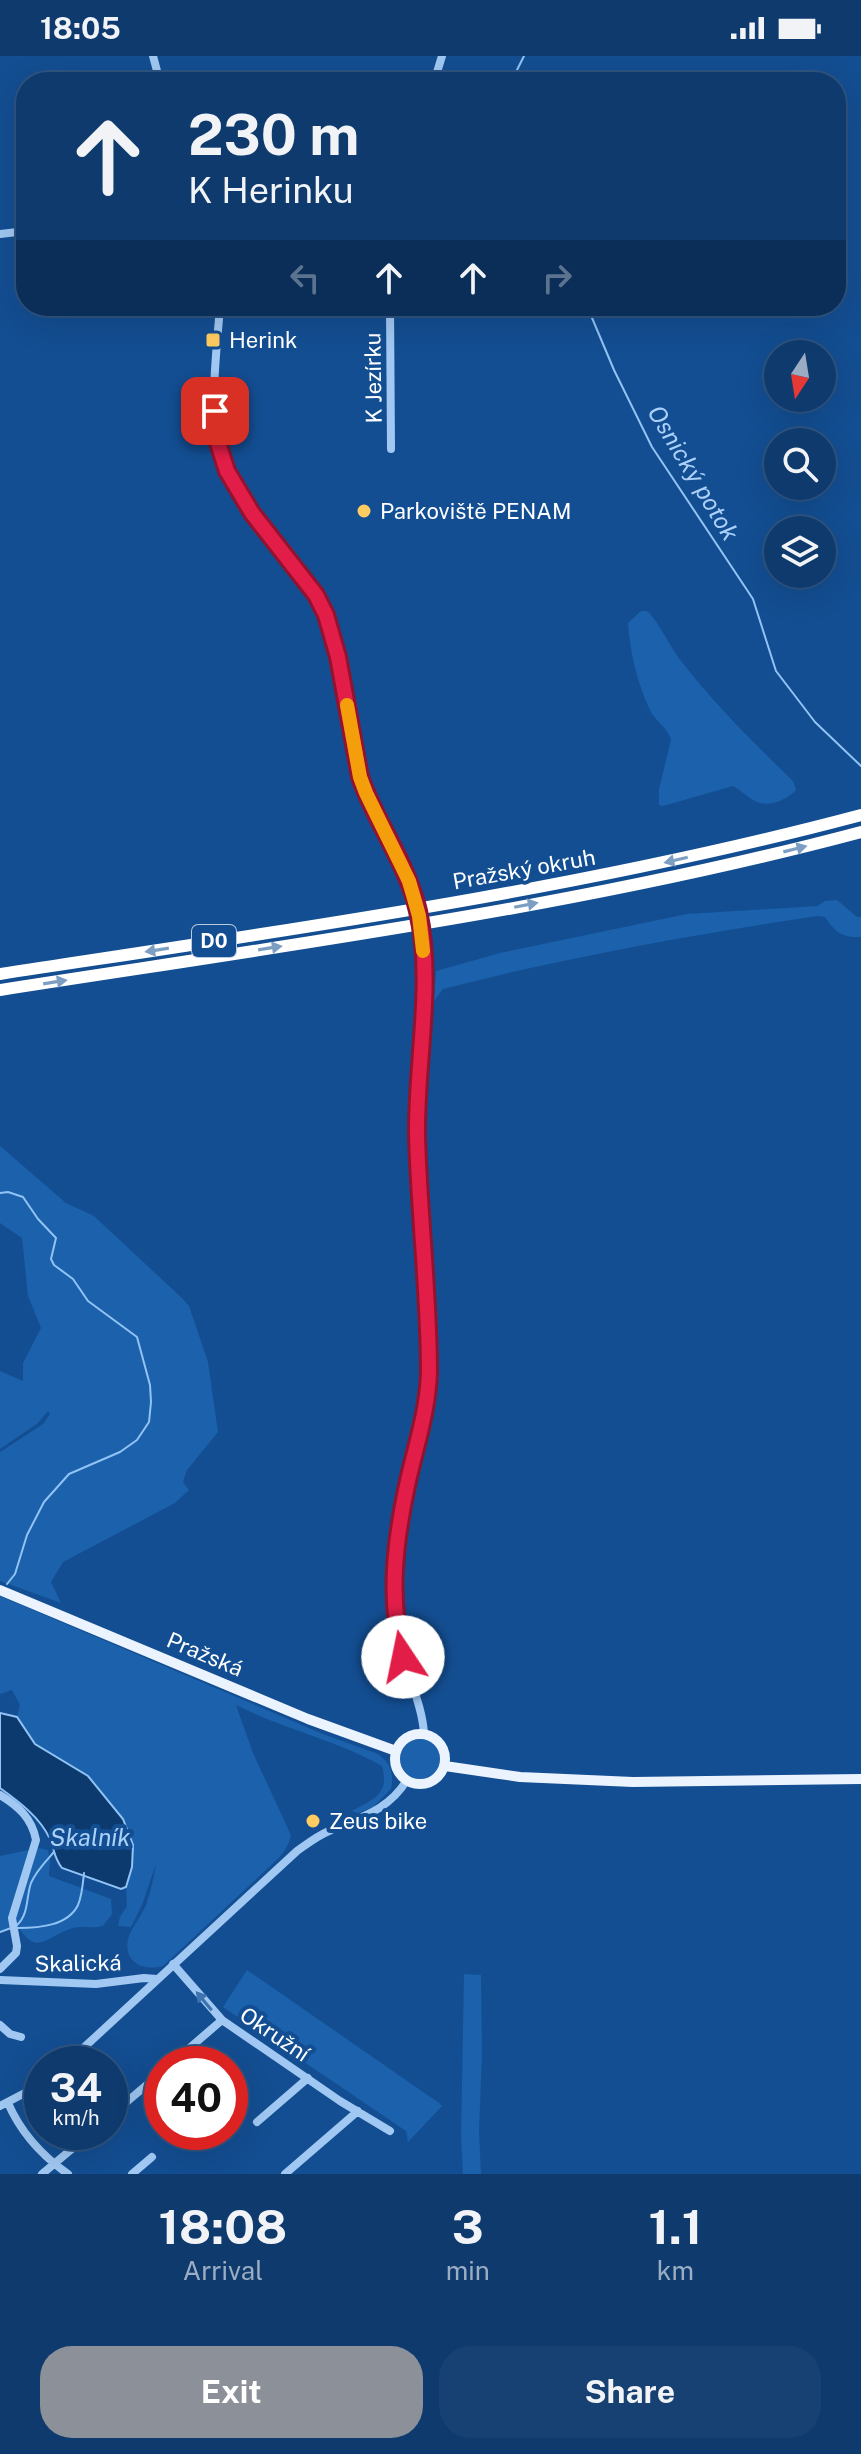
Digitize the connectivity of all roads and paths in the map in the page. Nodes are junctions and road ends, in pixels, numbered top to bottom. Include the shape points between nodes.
1 (220, 316) edge
2 (390, 316) edge
3 (391, 449) dead end
4 (861, 815) edge
5 (861, 832) edge
6 (0, 974) edge
7 (0, 990) edge
8 (0, 1590) edge
9 (424, 1733) junction
10 (396, 1751) junction
11 (445, 1766) junction
12 (861, 1779) edge
13 (407, 1780) junction
14 (0, 1795) edge
15 (173, 1964) junction
16 (0, 1969) edge
17 (157, 1979) junction
18 (0, 1980) edge
19 (222, 2020) junction
20 (0, 2025) edge
21 (21, 2037) dead end
22 (85, 2046) edge
23 (192, 2046) edge
24 (308, 2078) junction
25 (144, 2087) edge
26 (24, 2093) edge
27 (128, 2101) edge
28 (4, 2104) edge
29 (358, 2111) junction
30 (257, 2122) dead end
31 (390, 2131) dead end
32 (71, 2150) edge
33 (152, 2157) dead end
34 (54, 2164) junction
35 (42, 2174) edge
36 (68, 2174) edge
37 (132, 2174) edge
38 (285, 2174) edge

1 - 9 street, bridge via 215,411 221,457 246,504 326,615 360,777 409,881 419,916 424,956 417,1135 429,1375 394,1563 396,1625
2 - 3 street, K Jezírku
4 -> 6 highway, Pražský okruh / D0 via 618,873
7 -> 5 highway, Pražský okruh / D0 via 493,912
8 - 10 main road, Pražská
9 - 10 main road via 407,1737
9 - 11 main road via 442,1745
10 - 13 main road via 396,1766
11 - 12 main road via 520,1777 619,1781
11 - 13 main road via 431,1782
13 - 15 street via 377,1811 297,1851
14 - 16 street, Skalická via 22,1810 36,1840 12,1918 16,1953
15 - 17 street
19 -> 15 street, Okružní
17 - 18 street, Skalická via 96,1984
17 - 22 street
19 - 23 street, Okružní
19 - 24 street, Okružní
20 - 21 street
24 - 29 street, Okružní
24 - 30 street, Okružní
25 - 27 street
26 - 28 street
28 - 34 street via 22,2132
29 - 31 street, Okružní
29 - 38 street
32 - 34 street
33 - 37 street
34 - 35 street
34 - 36 street

